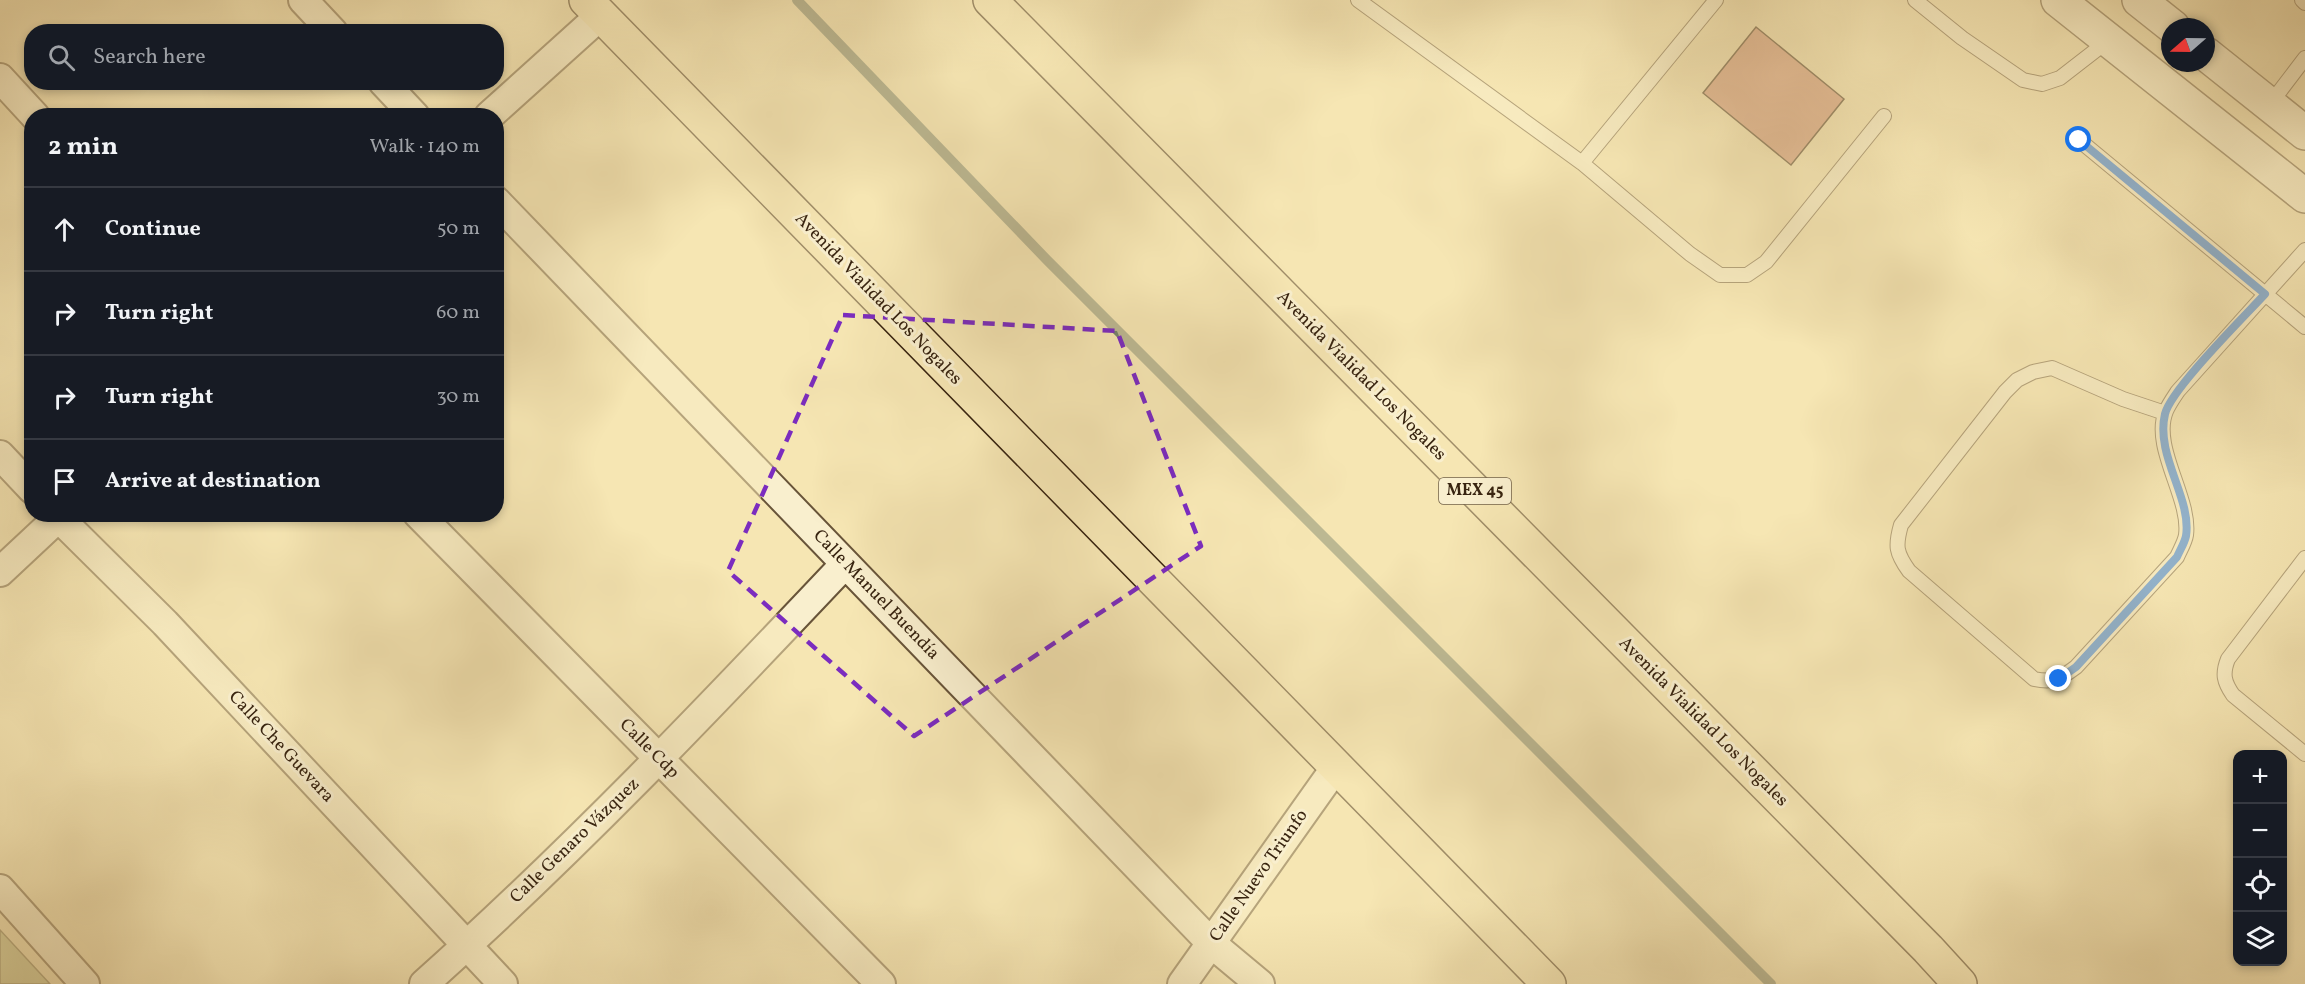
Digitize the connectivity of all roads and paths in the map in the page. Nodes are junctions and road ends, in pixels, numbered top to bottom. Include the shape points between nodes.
1 (303, 0) edge
2 (990, 0) edge
3 (1358, 0) edge
4 (1716, 0) edge
5 (1915, 0) edge
6 (2058, 0) edge
7 (2139, 0) edge
8 (2302, 0) edge
9 (2305, 3) edge
10 (594, 8) edge
11 (2162, 18) edge
12 (326, 24) edge
13 (2109, 40) junction
14 (2305, 58) edge
15 (2215, 61) edge
16 (0, 78) edge
17 (391, 90) edge
18 (2270, 104) junction
19 (28, 108) edge
20 (407, 108) edge
21 (497, 108) edge
22 (1884, 116) dead end
23 (2305, 133) edge
24 (2079, 140) dead end
25 (1582, 163) junction
26 (2305, 196) edge
27 (504, 209) edge
28 (2305, 250) edge
29 (2265, 294) junction
30 (2305, 327) edge
31 (2165, 413) junction
32 (0, 455) edge
33 (24, 480) edge
34 (52, 522) edge
35 (64, 522) edge
36 (426, 522) edge
37 (2305, 558) edge
38 (845, 564) junction
39 (0, 572) edge
40 (2305, 754) edge
41 (659, 760) junction
42 (1336, 767) junction
43 (0, 889) edge
44 (1212, 944) junction
45 (466, 946) junction
46 (85, 984) edge
47 (424, 984) edge
48 (502, 984) edge
49 (881, 984) edge
50 (1182, 984) edge
51 (1260, 984) edge
52 (1549, 984) edge
53 (1960, 984) edge

1 - 12 street
2 - 53 highway, Avenida Vialidad Los Nogales / MEX 45
3 - 25 lane
4 - 25 lane
5 - 13 lane via 2023,80 2042,84 2060,78
6 - 13 street
7 - 11 street
8 - 9 lane
10 - 21 street
10 - 42 highway, Avenida Vialidad Los Nogales
13 - 26 street
14 - 18 lane
15 - 18 street
16 - 19 street
17 - 20 street
18 - 23 street
22 - 25 lane via 1766,262 1747,275 1720,275
24 - 29 lane
27 - 38 street, Calle Manuel Buendía
28 - 29 lane
29 - 30 lane
29 - 31 lane via 2178,391
31 - 31 lane via 2052,368 2016,380 1901,525 1896,543 1900,558 1909,571 2034,679 2059,679 2076,667 2177,557 2186,536 2184,510 2170,469
32 - 33 street
34 - 39 street
35 - 45 street, Calle Che Guevara via 165,623
36 - 41 street, Calle Cdp
37 - 40 lane via 2223,670 2233,695
38 - 41 street, Calle Genaro Vázquez
38 - 44 street, Calle Manuel Buendía
41 - 45 street, Calle Genaro Vázquez
41 - 49 street, Calle Cdp
42 - 44 street, Calle Nuevo Triunfo
42 - 52 highway, Avenida Vialidad Los Nogales
43 - 46 street
44 - 50 street, Calle Nuevo Triunfo
44 - 51 street, Calle Manuel Buendía
45 - 47 street, Calle Genaro Vázquez
45 - 48 street, Calle Che Guevara

